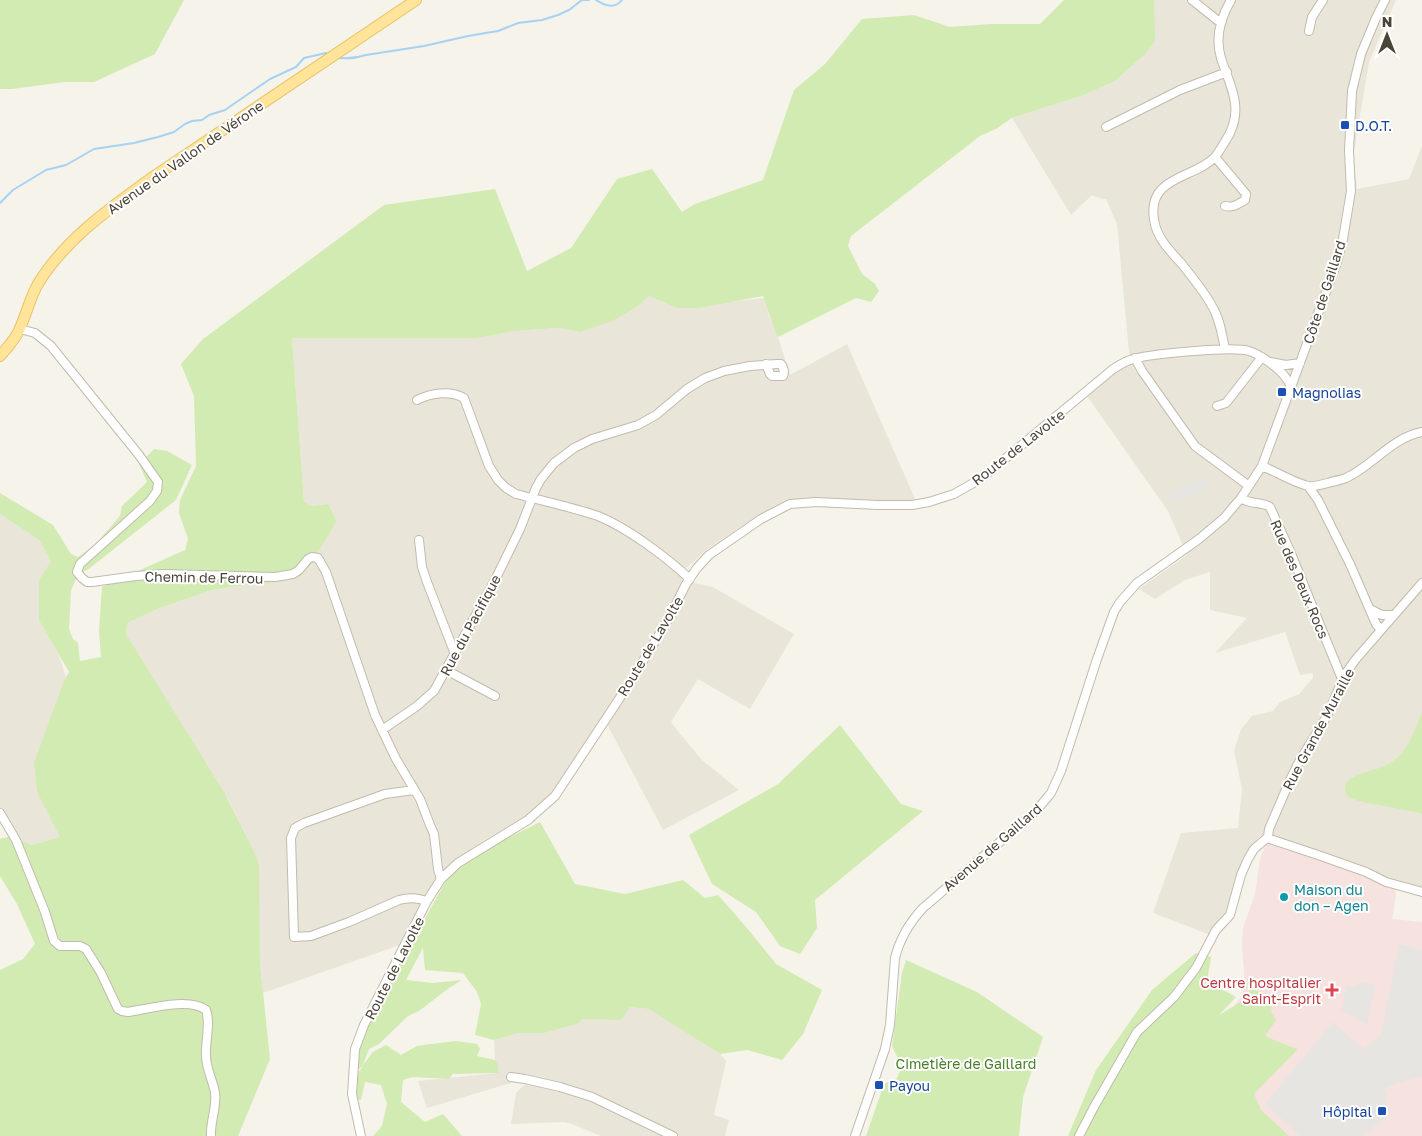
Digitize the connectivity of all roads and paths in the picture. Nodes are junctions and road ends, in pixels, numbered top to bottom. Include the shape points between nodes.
1 (416, 0) edge
2 (1192, 0) edge
3 (1231, 0) edge
4 (1323, 0) edge
5 (1385, 0) edge
6 (1222, 21) junction
7 (1309, 31) dead end
8 (1227, 72) junction
9 (1106, 127) dead end
10 (1215, 157) junction
11 (1225, 206) dead end
12 (20, 329) junction
13 (1225, 350) junction
14 (0, 356) edge
15 (1135, 358) junction
16 (1264, 359) junction
17 (1300, 363) junction
18 (766, 364) dead end
19 (1291, 388) junction
20 (417, 400) dead end
21 (1217, 406) dead end
22 (1422, 432) edge
23 (1262, 466) junction
24 (1346, 478) junction
25 (1249, 486) junction
26 (1308, 486) junction
27 (532, 498) junction
28 (1241, 498) junction
29 (1318, 500) junction
30 (1206, 533) joint
31 (419, 540) dead end
32 (690, 579) junction
33 (1422, 583) edge
34 (1370, 609) junction
35 (1394, 615) junction
36 (1381, 630) junction
37 (455, 654) junction
38 (446, 670) junction
39 (1342, 680) junction
40 (495, 696) dead end
41 (382, 730) junction
42 (414, 790) junction
43 (0, 814) edge
44 (1268, 837) junction
45 (438, 860) junction
46 (451, 869) junction
47 (441, 879) junction
48 (1422, 892) edge
49 (427, 901) junction
50 (511, 1077) dead end
51 (211, 1136) edge
52 (361, 1136) edge
53 (672, 1136) edge
54 (855, 1136) edge
55 (1079, 1136) edge

1 - 12 main road, Avenue du Vallon de Vérone via 107,210 46,272 31,296
2 - 6 street
3 - 6 street
4 - 7 street via 1312,17
5 - 17 street, Côte de Gaillard via 1361,54 1352,91 1351,191 1343,239
6 - 8 street via 1219,43
8 - 9 street via 1180,90
8 - 10 street via 1235,109 1229,134
10 - 11 street via 1246,194 1245,200 1237,205
10 - 13 street via 1196,170 1170,181 1160,190 1153,216 1162,241 1213,307
12 - 14 main road, Avenue du Vallon de Vérone
12 - 41 street, Chemin de Ferrou via 35,333 51,346 158,482 150,501 79,564 77,572 82,578 92,582 164,574 278,577 293,574 308,559 317,557 326,572
13 - 15 street, Route de Lavolte
13 - 16 street, Route de Lavolte via 1246,350
15 - 25 street via 1195,446
15 - 32 street, Route de Lavolte via 1113,369 982,478 961,490 929,502 906,506 790,504 712,552
16 - 17 street via 1286,365
16 - 19 street via 1285,376
16 - 21 street via 1226,403
17 - 19 street, Côte de Gaillard
18 - 27 street, Rue du Pacifique via 724,371 706,378 638,425 574,448 541,479
19 - 23 street, Côte de Gaillard
20 - 27 street via 427,395 449,393 464,398 494,474 506,488
22 - 24 street via 1402,438
23 - 25 street, Côte de Gaillard
23 - 26 street
24 - 26 street
24 - 29 street via 1320,492
25 - 28 street, Côte de Gaillard
26 - 29 street
27 - 32 street via 599,517 634,536
27 - 37 street, Rue du Pacifique via 494,582
28 - 30 street, Côte de Gaillard
28 - 39 street, Rue des Deux Rocs via 1270,507
29 - 34 street
30 - 54 street, Avenue de Gaillard via 1137,583 1117,606 1062,771 1051,793 1036,811 923,908 908,927 896,958 885,1049
31 - 37 street via 422,567
32 - 46 street, Route de Lavolte via 634,676 555,796 528,820
33 - 35 street, Rue Grande Muraille
34 - 35 street via 1382,615
34 - 36 street
35 - 36 street, Rue Grande Muraille
36 - 39 street, Rue Grande Muraille
37 - 38 street, Rue du Pacifique
38 - 40 street
38 - 41 street, Rue du Pacifique via 434,691
39 - 44 street, Rue Grande Muraille via 1327,716 1291,778
41 - 42 street, Chemin de Ferrou
42 - 45 street, Chemin de Ferrou via 434,834
42 - 49 street via 385,794 295,828 291,838 294,937 310,936 399,900
43 - 51 street via 16,840 54,941 60,946 86,949 116,1008 128,1012 196,1004 206,1010 206,1066 215,1095
44 - 48 street via 1386,882
44 - 55 street via 1248,859 1230,915 1216,930 1196,968 1174,997 1137,1032
45 - 46 street via 445,868
45 - 47 street, Chemin de Ferrou
46 - 47 street, Route de Lavolte
47 - 49 street, Route de Lavolte
49 - 52 street, Route de Lavolte via 355,1048 352,1094
50 - 53 street via 592,1097

